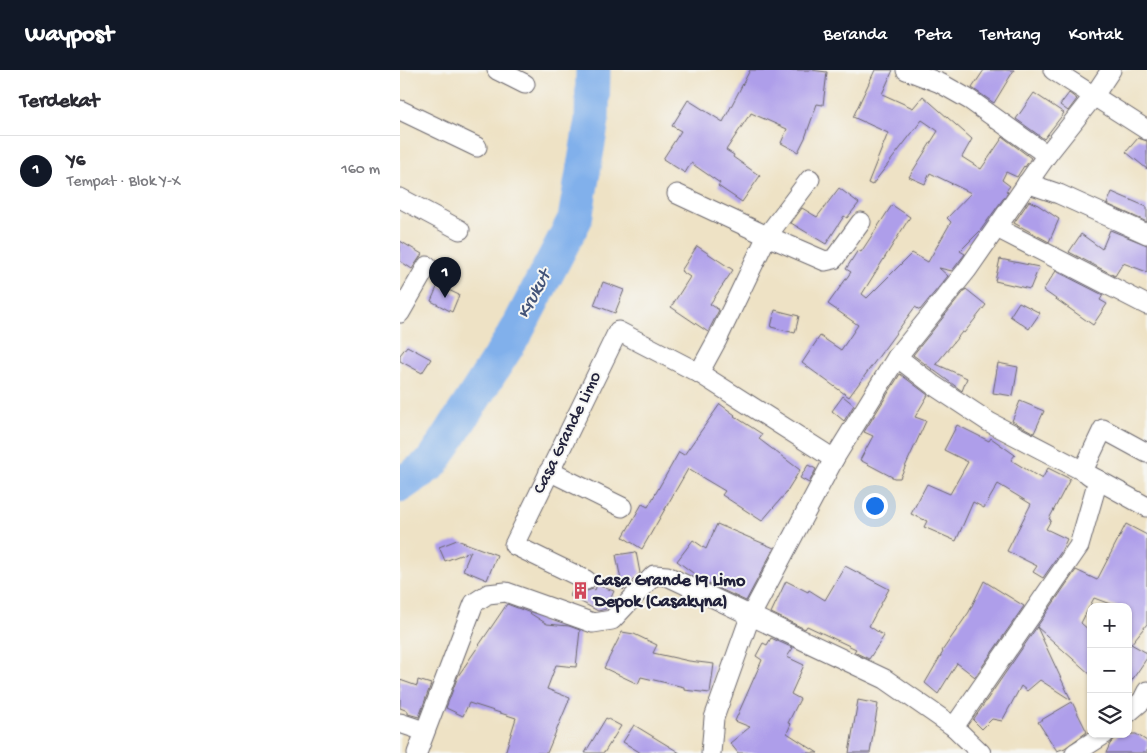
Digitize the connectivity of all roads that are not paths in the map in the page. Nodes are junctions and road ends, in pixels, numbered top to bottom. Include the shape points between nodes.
1 (497, 70) edge
2 (906, 70) edge
3 (1052, 70) edge
4 (1111, 70) edge
5 (525, 84) dead end
6 (1093, 97) junction
7 (400, 110) edge
8 (1147, 130) edge
9 (477, 147) dead end
10 (1047, 155) junction
11 (810, 178) dead end
12 (1028, 183) junction
13 (677, 194) dead end
14 (400, 198) edge
15 (861, 222) dead end
16 (997, 228) junction
17 (460, 230) dead end
18 (1147, 234) edge
19 (766, 236) junction
20 (427, 266) dead end
21 (1147, 305) edge
22 (400, 314) edge
23 (897, 357) junction
24 (699, 373) junction
25 (1147, 453) edge
26 (834, 459) junction
27 (549, 471) junction
28 (1090, 476) junction
29 (622, 507) dead end
30 (1147, 507) edge
31 (586, 580) dead end
32 (750, 617) junction
33 (400, 723) edge
34 (954, 727) junction
35 (424, 731) junction
36 (1099, 738) edge
37 (417, 753) edge
38 (711, 753) edge
39 (981, 753) edge
40 (1075, 753) edge

1 - 5 street
2 - 10 street via 940,83 970,100
3 - 6 street
4 - 6 street
6 - 8 street
6 - 10 street
7 - 9 street
10 - 12 street
11 - 19 street
12 - 16 street
12 - 18 street
13 - 19 street
14 - 17 street
15 - 19 street via 834,259 826,261
16 - 21 street
16 - 23 street
19 - 24 street via 718,340
20 - 22 street
23 - 26 street
23 - 28 street via 989,422
24 - 26 street
24 - 27 street, Casa Grande Limo via 618,331
25 - 28 street via 1103,430
26 - 32 street
27 - 29 street
27 - 31 street, Casa Grande Limo via 514,545
28 - 30 street
28 - 34 street via 1079,546
32 - 34 street via 885,679
32 - 35 street via 667,576 654,575 612,620 593,623 506,592 488,594 474,603
32 - 38 street via 714,718
33 - 35 street
34 - 39 street
35 - 37 street
36 - 40 street

